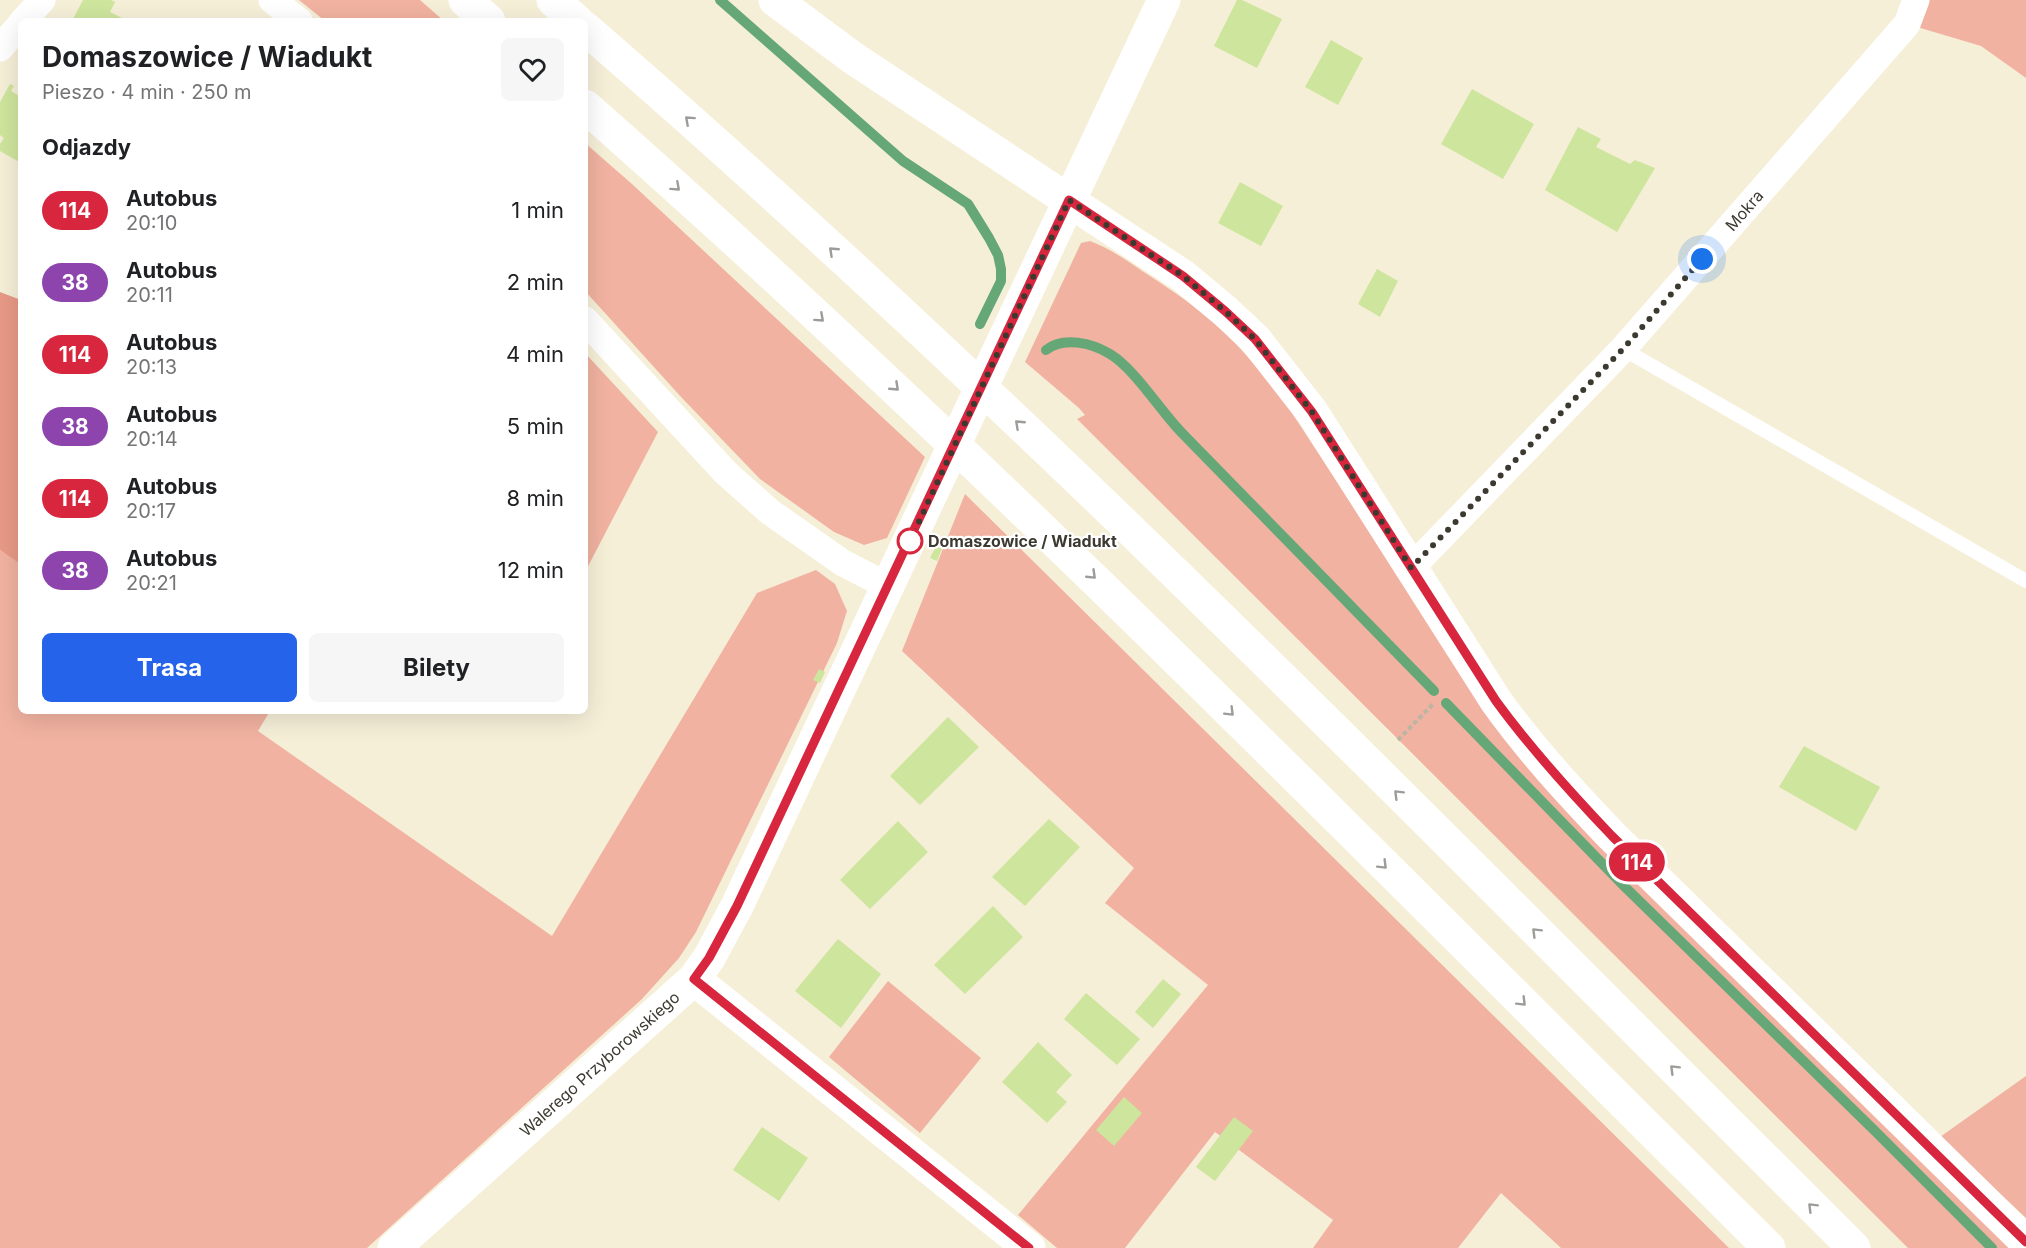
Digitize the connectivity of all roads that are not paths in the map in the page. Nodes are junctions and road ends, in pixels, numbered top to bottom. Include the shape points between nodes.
1 (42, 0) edge
2 (272, 0) edge
3 (465, 0) edge
4 (553, 0) edge
5 (775, 0) edge
6 (1164, 0) edge
7 (1917, 0) edge
8 (26, 18) edge
9 (295, 18) edge
10 (486, 18) edge
11 (574, 18) edge
12 (18, 27) edge
13 (588, 31) edge
14 (0, 48) edge
15 (588, 109) edge
16 (1069, 200) junction
17 (588, 323) edge
18 (1623, 349) junction
19 (1411, 568) junction
20 (2026, 581) edge
21 (888, 586) junction
22 (694, 979) junction
23 (2026, 1242) edge
24 (394, 1248) edge
25 (1029, 1248) edge
26 (1769, 1248) edge
27 (1854, 1248) edge

1 - 8 street
2 - 9 street
3 - 10 main road
4 - 11 main road
5 - 16 main road via 853,58
6 - 16 main road, Walerego Przyborowskiego
7 - 18 street, Mokra via 1907,24
12 - 14 street
27 -> 13 main road via 1061,464 775,197
15 -> 26 main road via 1035,520
16 - 19 main road via 1183,276 1255,339 1312,412
16 - 21 main road, Walerego Przyborowskiego
17 - 21 street via 726,473 770,512 843,563
18 - 19 street, Mokra
18 - 20 lane
19 - 23 main road via 1514,727 1560,781
21 - 22 main road, Walerego Przyborowskiego via 737,906
22 - 24 main road, Walerego Przyborowskiego
22 - 25 main road

